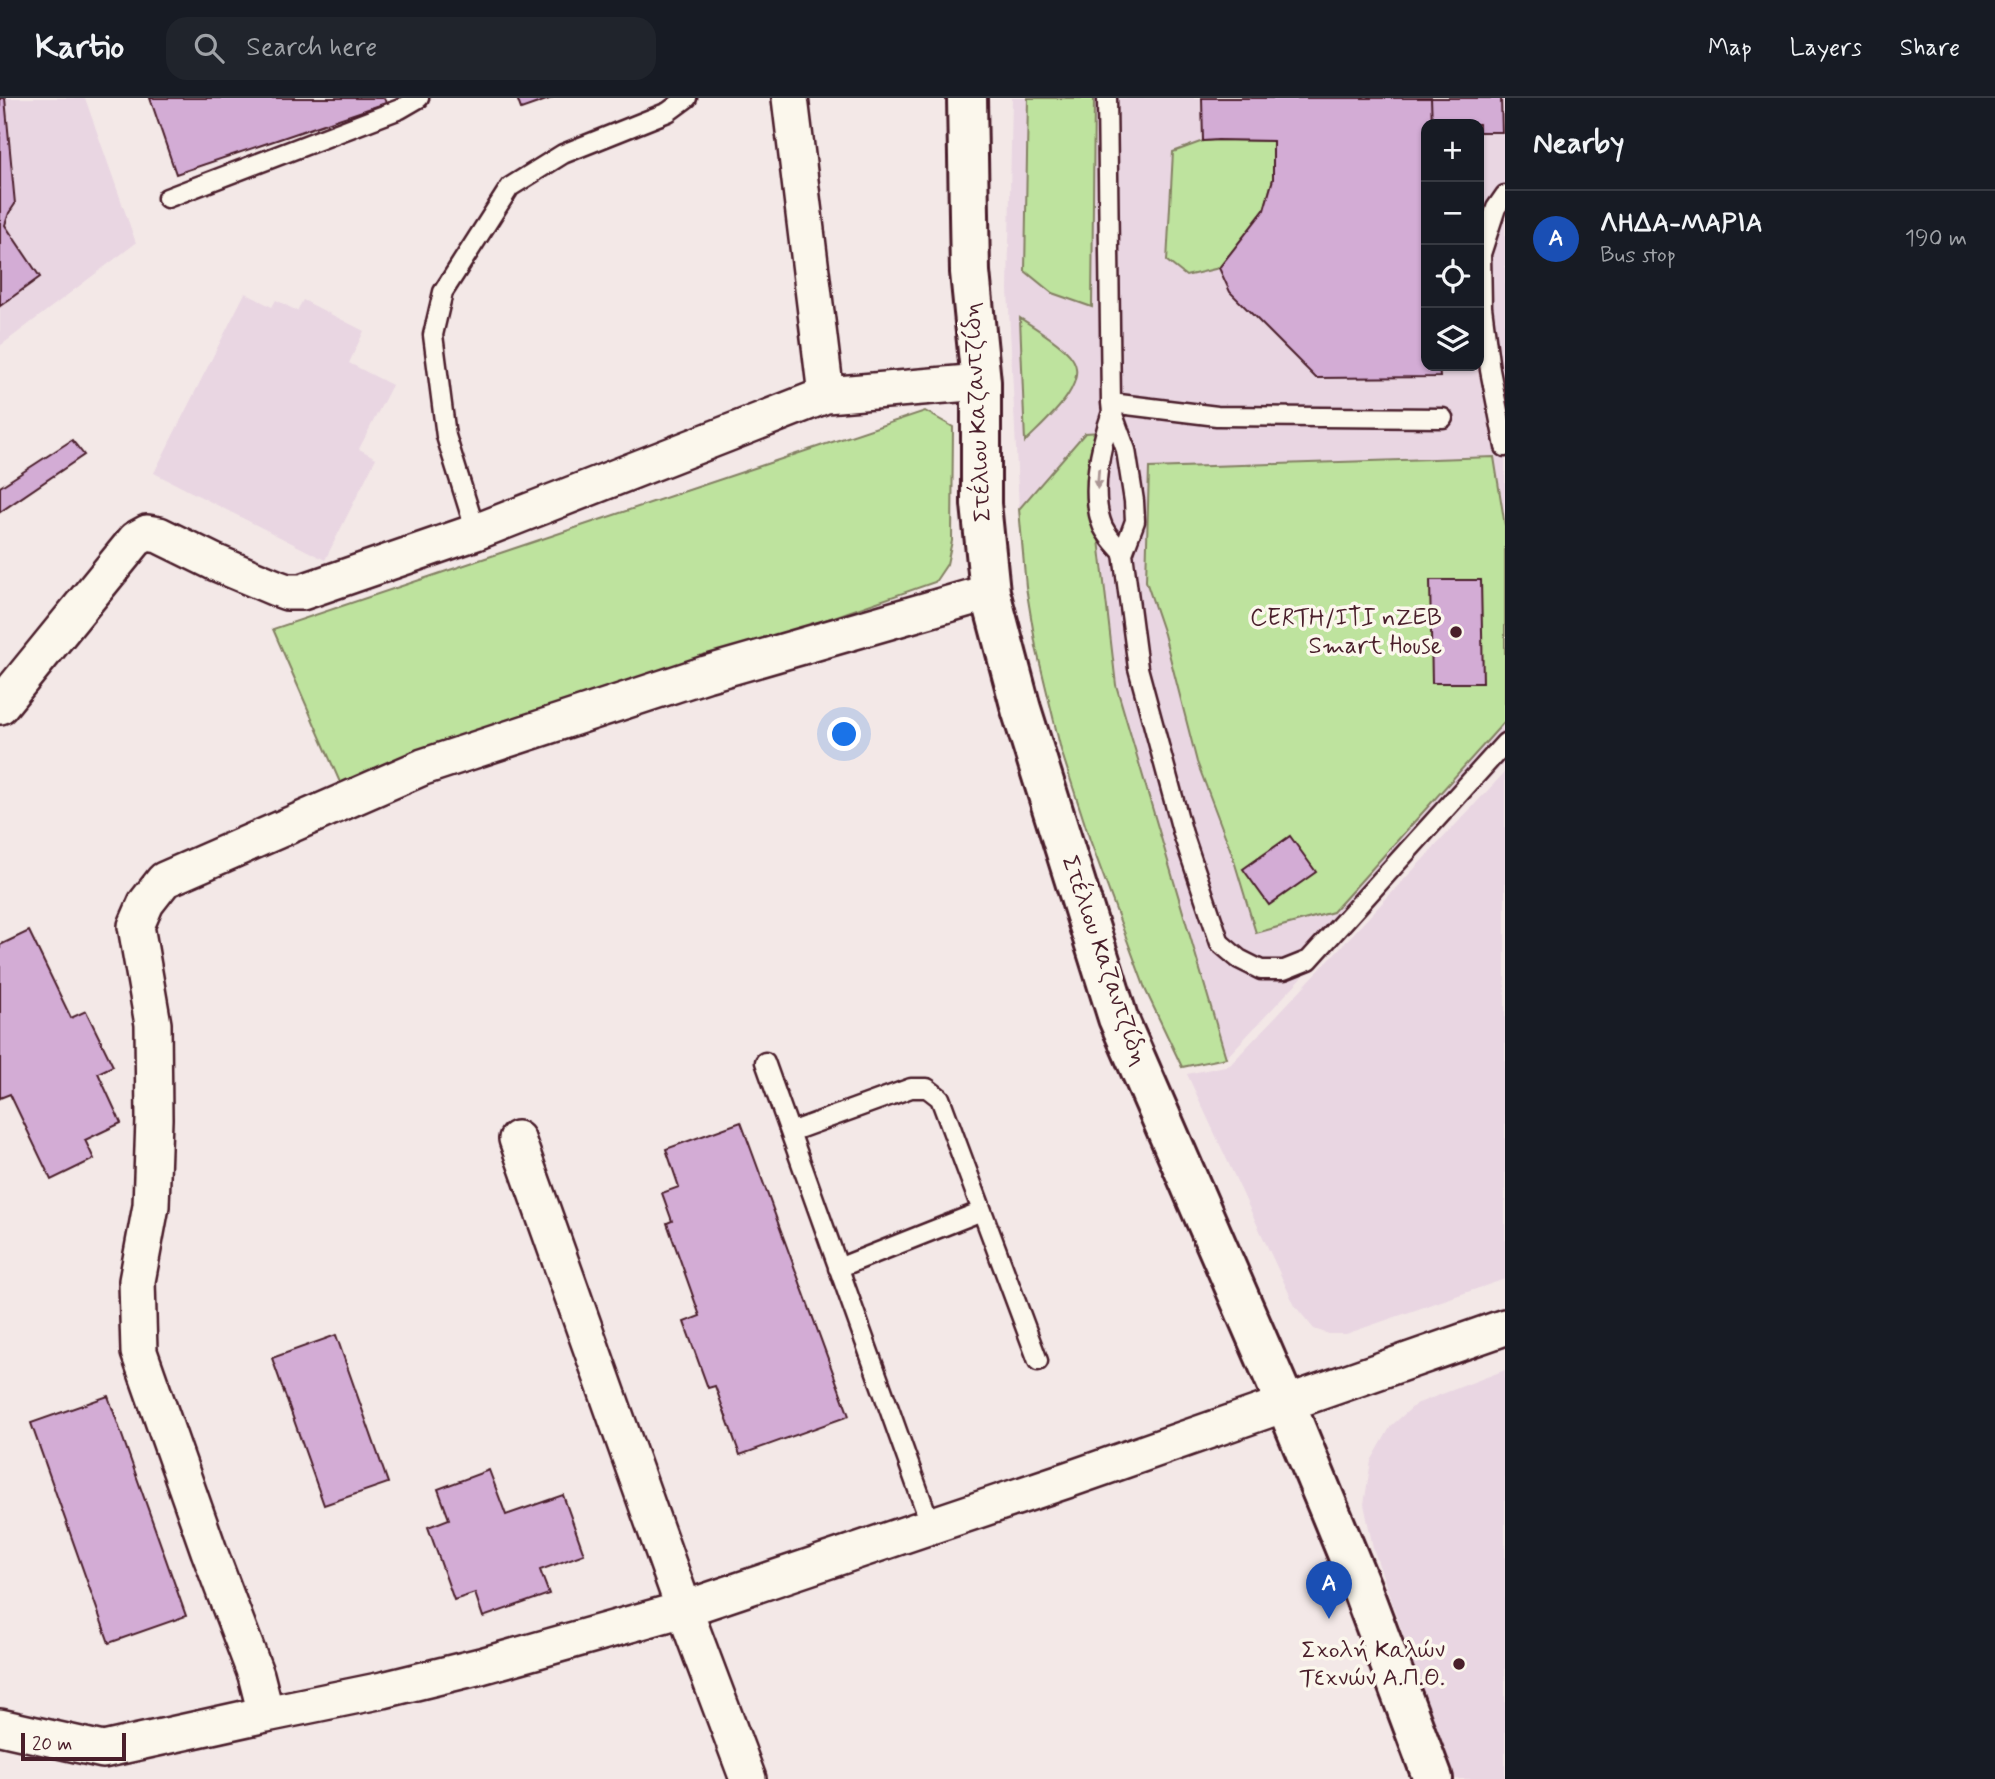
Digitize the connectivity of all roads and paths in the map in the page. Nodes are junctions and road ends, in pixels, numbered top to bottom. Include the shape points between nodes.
1 (419, 98) edge
2 (687, 98) edge
3 (790, 98) edge
4 (967, 98) edge
5 (1107, 98) edge
6 (1505, 195) edge
7 (167, 198) dead end
8 (981, 382) junction
9 (825, 396) junction
10 (1112, 408) junction
11 (1443, 418) dead end
12 (1505, 447) edge
13 (476, 532) junction
14 (1123, 554) junction
15 (990, 592) junction
16 (0, 706) edge
17 (1505, 743) edge
18 (765, 1062) dead end
19 (790, 1132) junction
20 (517, 1139) dead end
21 (982, 1211) junction
22 (838, 1268) junction
23 (1505, 1327) edge
24 (1038, 1361) dead end
25 (1286, 1405) junction
26 (931, 1526) junction
27 (684, 1609) junction
28 (266, 1714) junction
29 (0, 1727) edge
30 (108, 1765) edge
31 (748, 1779) edge
32 (1433, 1779) edge

1 - 7 lane
2 - 13 lane via 668,112 563,154 510,187 443,292 433,335 446,436
3 - 9 street
4 - 8 main road, Στέλιου Καζαντζίδη via 970,272
5 - 10 lane
6 - 12 lane via 1481,254 1488,357
8 - 9 street
8 - 15 main road, Στέλιου Καζαντζίδη via 981,503
9 - 13 street
10 - 11 lane via 1217,415
10 - 14 lane via 1126,450 1134,501 1135,521
10 -> 14 lane via 1097,497 1102,525
13 - 16 street via 302,592 276,588 147,533 136,539
14 - 17 lane via 1138,668 1183,834 1220,943 1261,970 1284,970 1309,960
15 - 25 main road, Στέλιου Καζαντζίδη via 1021,709 1118,1018
15 - 28 street via 706,674 423,767 164,880 146,903 136,926 153,1024 154,1119 151,1206 137,1281 139,1352
18 - 19 lane
19 - 21 lane via 911,1088 927,1088 940,1098
19 - 22 lane
20 - 27 street
21 - 22 lane
21 - 24 lane
22 - 26 lane
23 - 25 street
25 - 26 street
25 - 32 main road, Στέλιου Καζαντζίδη
26 - 27 street
27 - 28 street via 481,1667
27 - 31 street
28 - 30 street
29 - 30 street

